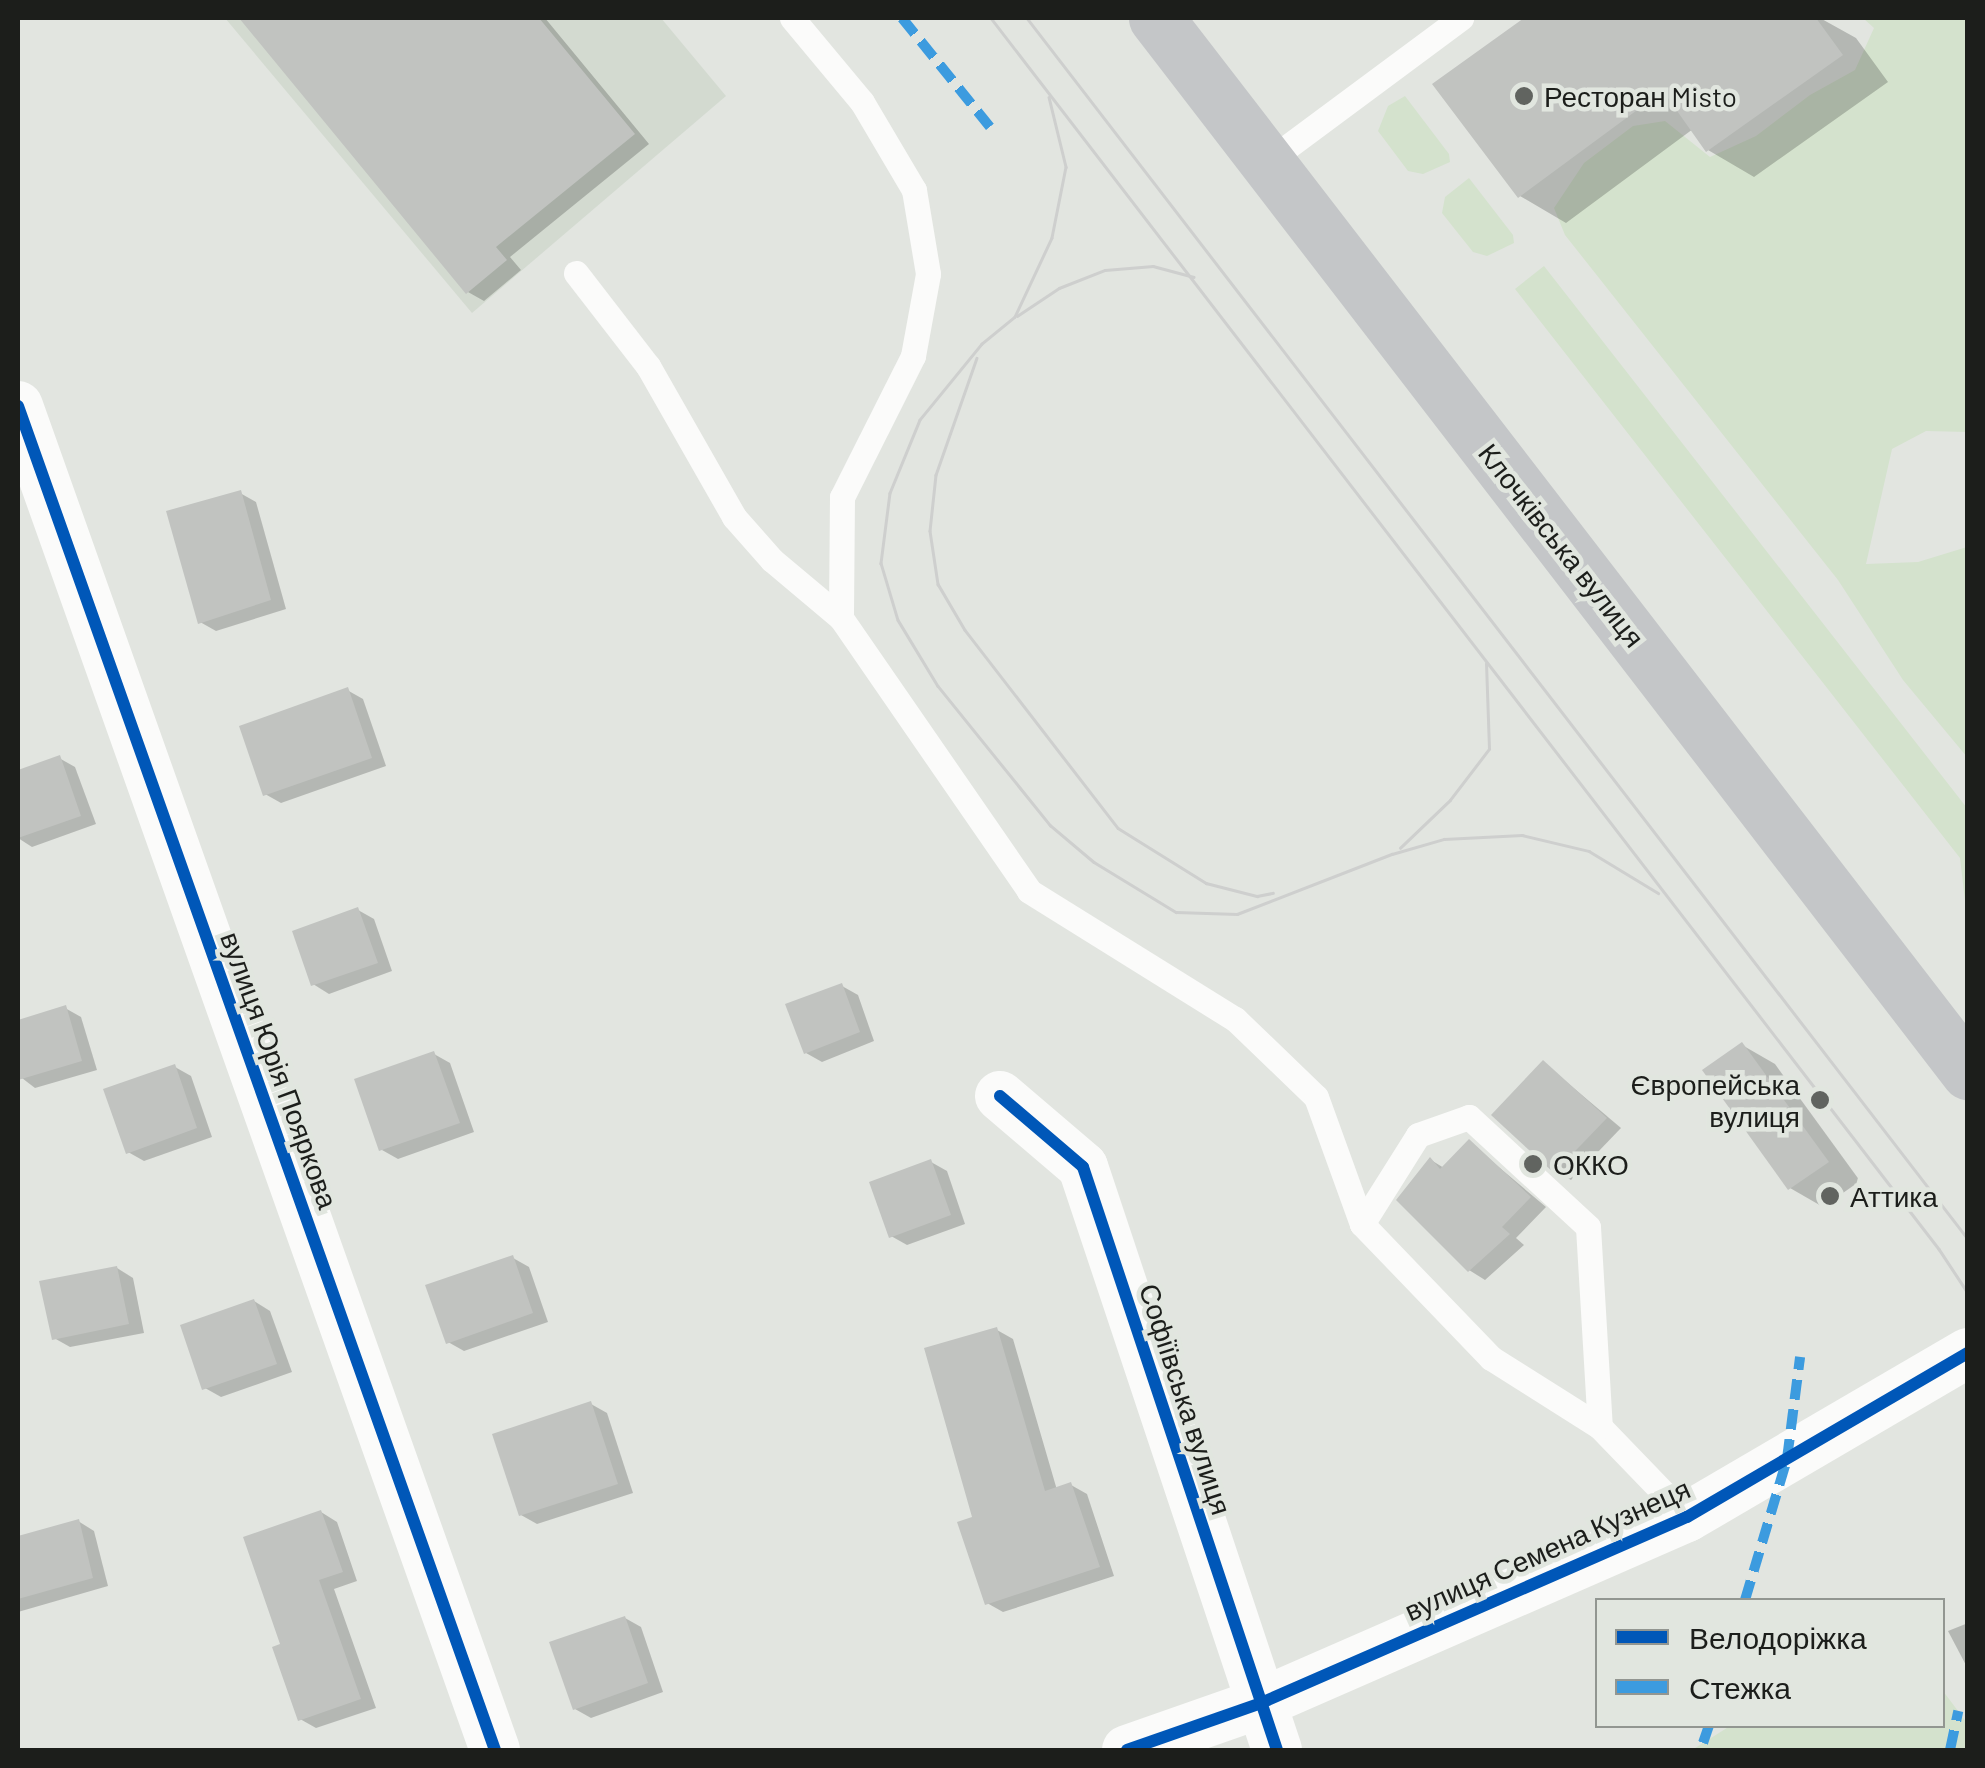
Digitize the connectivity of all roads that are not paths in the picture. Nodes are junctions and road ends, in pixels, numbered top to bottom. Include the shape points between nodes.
1 (792, 18) edge
2 (1156, 18) edge
3 (1461, 18) edge
4 (1267, 162) junction
5 (576, 273) dead end
6 (18, 406) edge
7 (841, 618) junction
8 (1968, 1072) edge
9 (1000, 1096) dead end
10 (1362, 1224) junction
11 (1968, 1353) edge
12 (1600, 1427) junction
13 (1687, 1517) junction
14 (1261, 1703) junction
15 (496, 1750) edge
16 (1128, 1750) edge
17 (1277, 1750) edge

1 - 7 lane via 862,102 914,190 928,274 913,356 842,496
2 - 4 main road, Клочківська вулиця
3 - 4 lane
4 - 8 main road, Клочківська вулиця
5 - 7 lane via 648,366 734,516 772,560
6 - 15 street, вулиця Юрія Пояркова
7 - 10 lane via 1029,891 1236,1018 1316,1098
9 - 14 street, Софіївська вулиця via 1083,1167
10 - 12 lane via 1491,1358
10 - 12 lane via 1418,1135 1469,1117 1588,1227
11 - 13 street, вулиця Семена Кузнеця
12 - 13 lane
13 - 14 street, вулиця Семена Кузнеця
14 - 16 street, вулиця Семена Кузнеця
14 - 17 street, Софіївська вулиця

